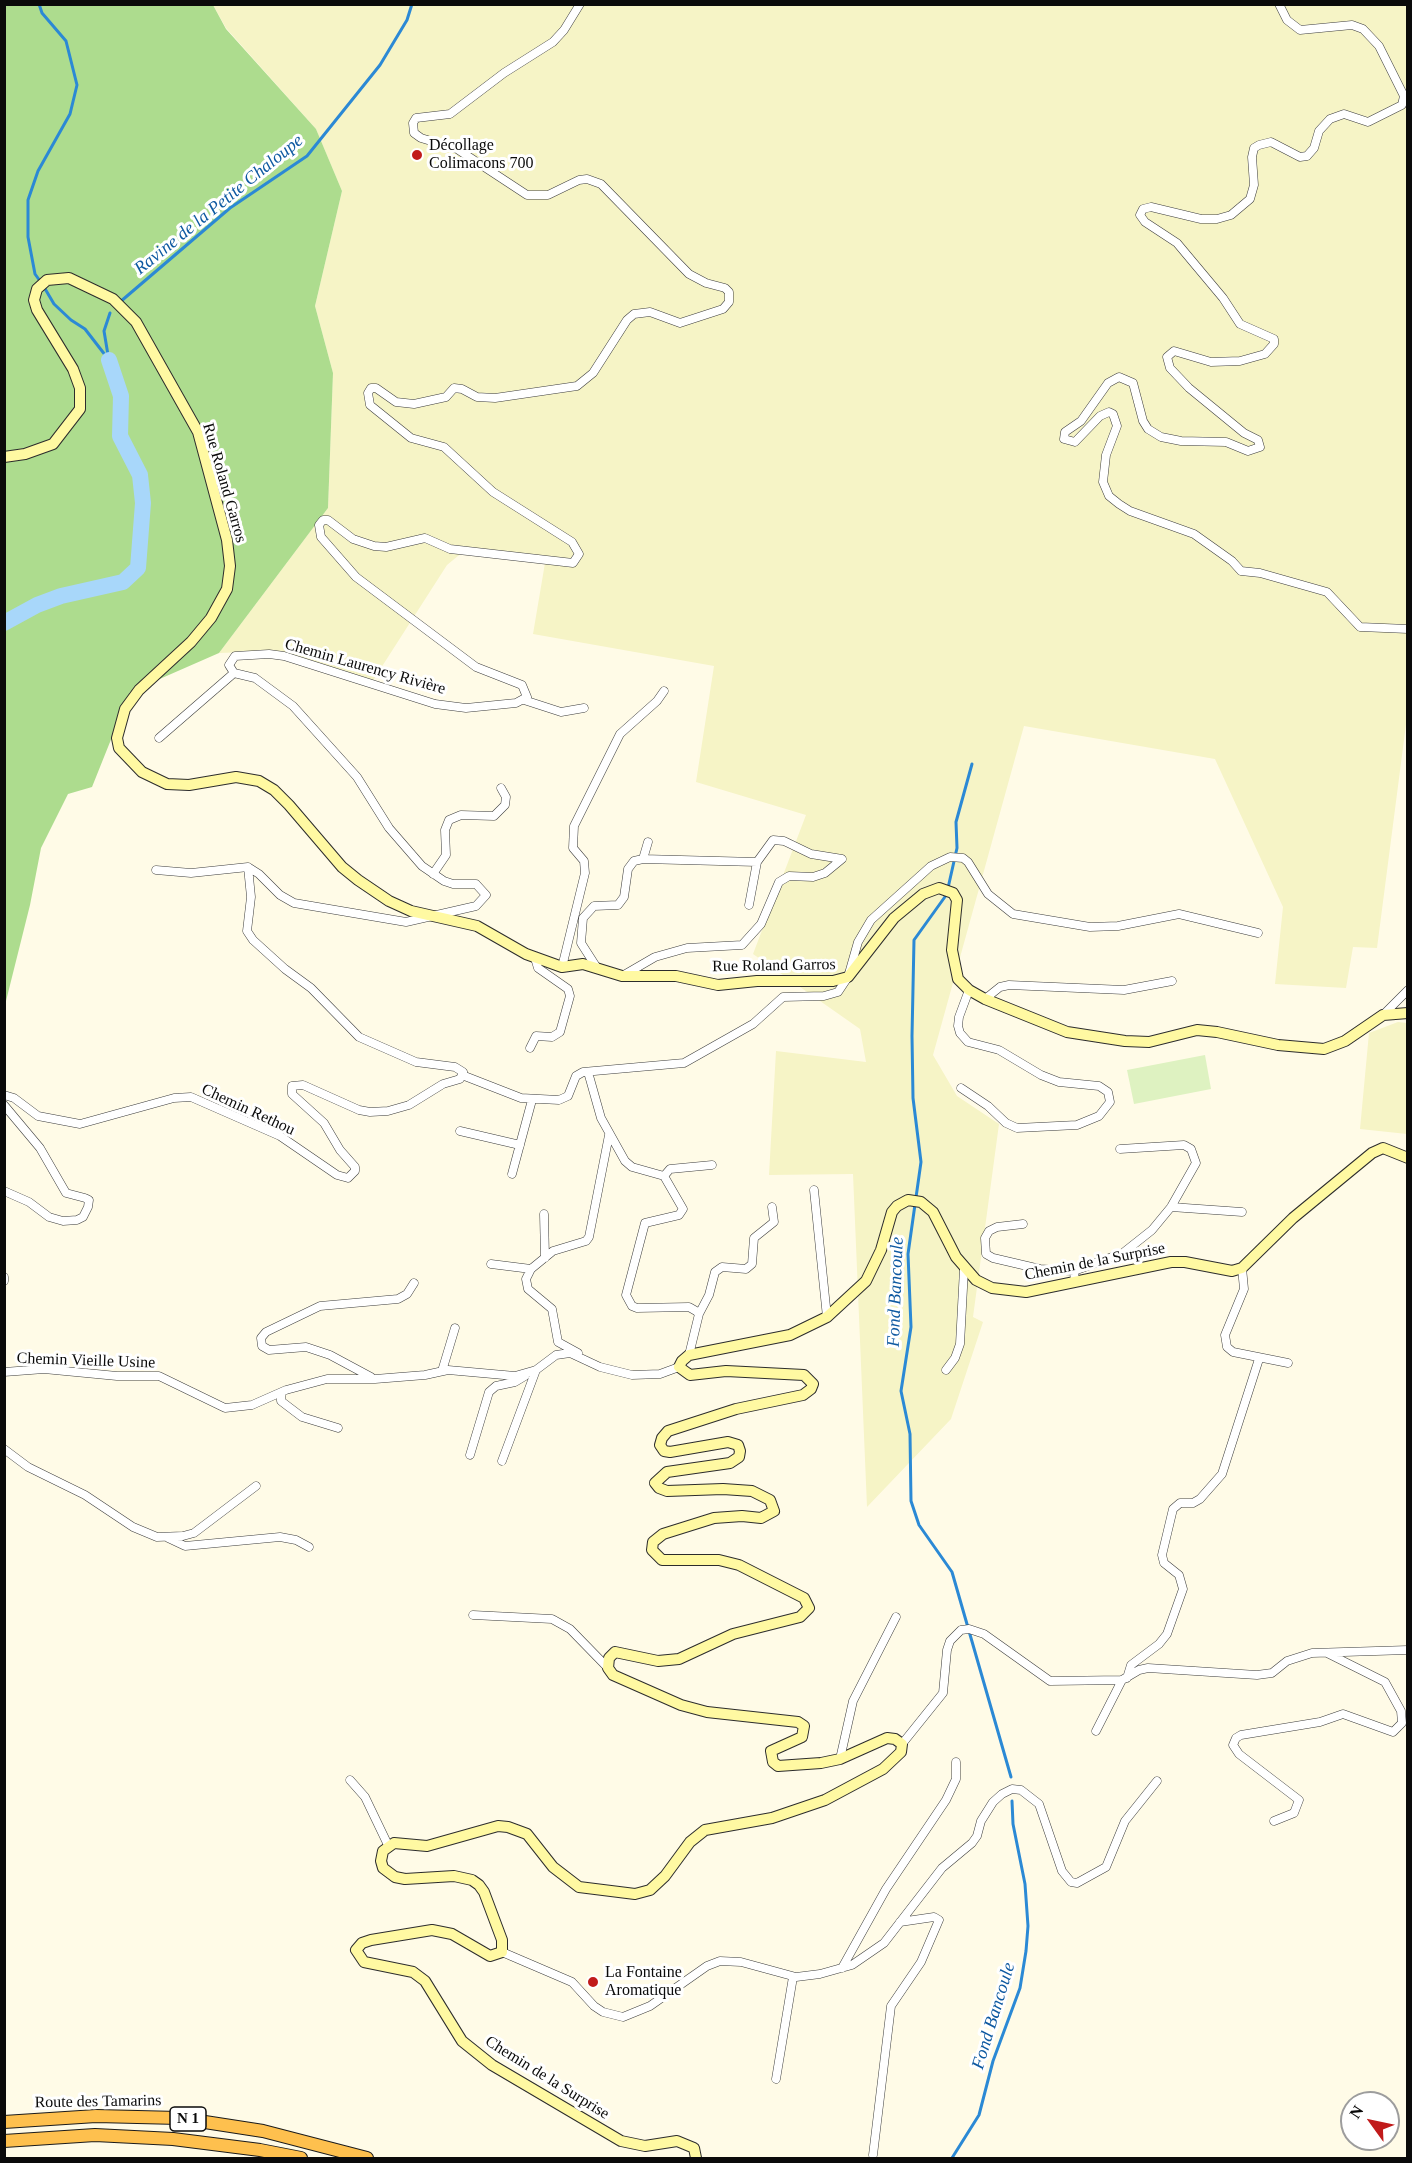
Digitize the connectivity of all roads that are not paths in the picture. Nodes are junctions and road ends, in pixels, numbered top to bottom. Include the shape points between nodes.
1 (580, 4) edge
2 (1279, 4) edge
3 (4, 457) edge
4 (1407, 629) edge
5 (234, 674) junction
6 (664, 691) dead end
7 (524, 700) junction
8 (584, 708) dead end
9 (159, 738) dead end
10 (501, 788) dead end
11 (648, 842) dead end
12 (643, 859) junction
13 (757, 862) junction
14 (248, 867) junction
15 (156, 870) dead end
16 (433, 874) junction
17 (748, 905) dead end
18 (430, 915) junction
19 (1258, 933) dead end
20 (535, 958) junction
21 (562, 967) junction
22 (597, 968) junction
23 (622, 976) junction
24 (848, 977) junction
25 (1172, 981) dead end
26 (969, 990) junction
27 (1407, 990) edge
28 (985, 999) junction
29 (1407, 1013) edge
30 (1383, 1014) junction
31 (530, 1048) dead end
32 (588, 1072) junction
33 (462, 1075) junction
34 (961, 1088) dead end
35 (4, 1095) edge
36 (532, 1100) junction
37 (4, 1105) edge
38 (459, 1131) dead end
39 (609, 1135) junction
40 (520, 1145) junction
41 (1120, 1149) dead end
42 (1407, 1158) edge
43 (712, 1165) dead end
44 (512, 1174) dead end
45 (664, 1176) junction
46 (814, 1190) dead end
47 (4, 1191) edge
48 (772, 1207) dead end
49 (1171, 1207) junction
50 (1242, 1212) dead end
51 (544, 1214) dead end
52 (1023, 1224) dead end
53 (545, 1258) junction
54 (491, 1264) dead end
55 (1242, 1268) junction
56 (531, 1269) junction
57 (964, 1269) junction
58 (1075, 1276) junction
59 (414, 1283) dead end
60 (699, 1314) junction
61 (827, 1317) junction
62 (455, 1328) dead end
63 (689, 1355) junction
64 (585, 1359) junction
65 (1259, 1359) junction
66 (1288, 1363) dead end
67 (679, 1367) junction
68 (946, 1370) dead end
69 (442, 1371) junction
70 (533, 1371) junction
71 (4, 1372) edge
72 (375, 1379) junction
73 (281, 1393) junction
74 (338, 1428) dead end
75 (4, 1449) edge
76 (470, 1455) dead end
77 (502, 1461) dead end
78 (256, 1486) dead end
79 (166, 1538) junction
80 (309, 1547) dead end
81 (473, 1615) dead end
82 (896, 1617) dead end
83 (1407, 1650) edge
84 (1326, 1652) junction
85 (608, 1668) junction
86 (1124, 1679) junction
87 (1096, 1731) dead end
88 (902, 1744) junction
89 (840, 1759) junction
90 (956, 1762) dead end
91 (350, 1780) dead end
92 (1157, 1781) dead end
93 (1274, 1821) dead end
94 (388, 1845) junction
95 (900, 1922) junction
96 (502, 1952) junction
97 (842, 1968) junction
98 (794, 1977) junction
99 (776, 2079) dead end
100 (4, 2122) edge
101 (4, 2141) edge
102 (873, 2155) dead end
103 (301, 2158) edge
104 (367, 2158) edge
105 (696, 2158) edge

1 - 7 street via 553,42 450,114 416,118 414,133 457,149 527,195 548,195 579,180 601,184 689,274 725,288 729,302 723,309 680,323 650,312 634,314 597,367 578,386 495,398 477,397 454,388 446,397 414,404 396,402 376,388 368,393 370,405 411,438 444,447 493,492 572,542 579,554 573,563 450,549 425,538 374,546 353,539 328,520 319,525 321,537 356,577 476,667 522,685 527,693
2 - 4 street via 1287,20 1300,30 1352,25 1363,29 1379,46 1404,96 1402,105 1368,122 1344,114 1330,119 1319,131 1307,156 1300,157 1271,142 1254,148 1250,199 1231,215 1201,219 1151,207 1143,209 1140,215 1144,222 1177,243 1240,324 1274,339 1265,354 1239,361 1211,362 1174,351 1167,357 1170,368 1189,388 1258,440 1260,447 1248,451 1226,442 1161,437 1148,429 1135,387 1124,378 1108,383 1081,421 1065,432 1064,439 1075,442 1100,416 1113,414 1117,426 1106,455 1103,482 1109,496 1119,504 1194,534 1240,571 1327,592 1360,627
3 - 18 main road, Rue Roland Garros via 53,444 80,409 80,388 73,369 43,322 34,300 37,289 47,280 69,278 113,299 136,322 198,432 227,540 230,566 227,589 211,618 125,709 117,738 119,748 142,772 167,784 189,785 237,777 259,781 274,790 358,880 389,901
5 - 7 street, Chemin Laurency Rivière via 229,665 235,657 275,654 435,704 466,708
5 - 9 street
5 - 16 street via 255,678 293,706 357,777 411,855
6 - 21 street via 620,734 574,826 573,848 584,861 585,873
7 - 8 street via 561,712
10 - 16 street via 505,805 494,816 461,815 450,820 445,830 446,855
11 - 12 street
12 - 13 street
12 - 22 street via 634,861 628,869 624,897 618,905 594,906 583,918 581,943
13 - 17 street
13 - 23 street via 773,840 811,854 842,859 825,873 789,876 779,882 761,924 742,945 678,950 647,960
14 - 15 street via 191,873
14 - 18 street via 294,903 406,922
14 - 33 street via 251,897 247,931 260,946 311,988 359,1037 416,1062 455,1067
16 - 18 street via 453,884 476,884 486,895 476,906
18 - 20 main road, Rue Roland Garros via 477,926
19 - 24 street via 1179,914 1118,926 1090,927 1013,914 988,894 968,862 950,857 931,866 871,920 855,949
20 - 21 main road, Rue Roland Garros
20 - 31 street, Rue Roland Garros via 538,968 568,988 570,996 560,1032 552,1037 536,1036
21 - 22 main road, Rue Roland Garros via 583,964
22 - 23 main road, Rue Roland Garros
23 - 24 main road, Rue Roland Garros via 676,976 728,985
24 - 26 main road, Rue Roland Garros via 894,918 922,894 939,888 953,893 957,900 952,950 958,979
24 - 32 street via 833,994 783,997 753,1024 684,1063
25 - 28 street via 1124,990 1009,985
26 - 28 main road, Rue Roland Garros
26 - 34 street via 958,1026 968,1042 999,1050 1041,1076 1099,1086 1108,1092 1110,1102 1099,1116 1077,1125 1017,1128
27 - 30 street
28 - 30 main road, Rue Roland Garros via 1067,1032 1092,1037 1149,1042 1197,1030 1324,1049 1345,1041
29 - 30 main road
32 - 36 street via 576,1076 571,1092 563,1099
32 - 39 street
33 - 35 street, Chemin Rethou via 409,1105 388,1111 359,1110 303,1085 292,1086 292,1094 324,1123 355,1167 348,1178 337,1175 280,1136 191,1097 174,1098 80,1124 38,1116
33 - 36 street
36 - 40 street
37 - 47 street via 40,1148 66,1193 86,1198 88,1207 83,1217 63,1221
38 - 40 street
39 - 45 street via 632,1167
39 - 53 street via 589,1237 578,1244 560,1247
40 - 44 street
41 - 49 street via 1184,1145 1191,1149 1196,1163
42 - 55 main road via 1383,1148 1372,1152 1293,1218
43 - 45 street via 670,1169
45 - 60 street via 683,1212 645,1224 626,1295 637,1308 689,1307
46 - 61 street
48 - 60 street via 774,1222 754,1238 752,1264 746,1269 722,1267 715,1272
49 - 50 street
49 - 58 street via 1152,1230 1123,1253
51 - 53 street
52 - 58 street via 997,1227 989,1232 985,1238 986,1254
53 - 56 street
54 - 56 street
55 - 58 main road, Chemin de la Surprise via 1232,1271 1171,1262
55 - 65 street via 1244,1289 1225,1341 1233,1352
56 - 64 street via 526,1284 552,1309 556,1339
57 - 58 main road, Chemin de la Surprise via 976,1281 1008,1291 1026,1292
57 - 61 main road, Chemin de la Surprise via 933,1212 921,1202 902,1202 888,1219 880,1251 866,1281
57 - 68 street via 960,1344
59 - 72 street via 398,1299 320,1306 261,1338 262,1346 269,1350 318,1350
60 - 63 street
61 - 63 main road, Chemin de la Surprise via 790,1335
62 - 69 street
63 - 67 main road
64 - 67 street, Chemin Vieille Usine via 632,1375 660,1374
64 - 70 street, Chemin Vieille Usine via 561,1354
65 - 66 street
65 - 86 street via 1222,1474 1200,1499 1176,1505 1170,1515 1163,1560 1179,1575 1183,1588 1164,1639 1131,1665
67 - 85 main road via 690,1375 726,1371 804,1374 813,1384 802,1395 736,1409 668,1431 660,1446 664,1451 728,1442 738,1445 740,1451 739,1457 730,1463 667,1472 655,1483 659,1488 752,1491 770,1500 774,1511 761,1518 728,1516 674,1530 658,1538 651,1550 662,1560 719,1560 739,1565 804,1598 809,1608 800,1617 733,1634 679,1659 658,1661 615,1652 609,1658
69 - 70 street, Chemin Vieille Usine via 501,1376
69 - 72 street, Chemin Vieille Usine
70 - 76 street, Chemin Vieille Usine via 489,1392
70 - 77 street
71 - 73 street, Chemin Vieille Usine via 44,1370 159,1376 225,1408 252,1405
72 - 73 street, Chemin Vieille Usine via 327,1379
73 - 74 street via 280,1401 302,1417
75 - 79 street via 21,1463 85,1494 133,1527
78 - 79 street via 194,1533
79 - 80 street via 185,1546 280,1537
81 - 85 street via 552,1619 570,1629
82 - 89 street via 853,1701
83 - 84 street
84 - 86 street via 1297,1656 1272,1673 1148,1668
84 - 93 street via 1385,1682 1401,1711 1402,1723 1392,1732 1343,1714 1236,1738 1233,1745 1239,1754 1299,1800 1294,1813
85 - 89 main road via 614,1675 681,1705 707,1712 798,1722 804,1726 802,1737 771,1751 778,1766
86 - 87 street
86 - 88 street via 1050,1682 977,1630 962,1630 946,1650 939,1701
88 - 89 main road via 886,1738
88 - 94 main road via 902,1752 894,1761 825,1800 772,1818 705,1830 650,1890 635,1894 579,1887 553,1867 527,1834 508,1827 498,1826 427,1846
90 - 97 street via 956,1779 946,1800 886,1888
91 - 94 street via 366,1797
92 - 95 street via 1125,1821 1106,1867 1077,1883 1062,1871 1039,1804 1021,1790 1002,1794 981,1821 972,1843 942,1868
94 - 96 main road via 381,1861 383,1868 395,1877 405,1880 454,1876 479,1885 502,1940
95 - 97 street via 884,1943
95 - 102 street via 934,1917 939,1920 921,1962 891,2006
96 - 98 street via 572,1982 594,2006 623,2017 650,2006 702,1969 720,1962 741,1962
96 - 105 main road, Chemin de la Surprise via 490,1956 452,1934 432,1930 370,1940 356,1950 364,1962 413,1972 424,1981 462,2040 492,2065 621,2141 645,2146 677,2141 694,2148
97 - 98 street
98 - 99 street
100 - 104 highway, Route des Tamarins / N 1 via 96,2116 179,2118 263,2131
101 - 103 highway, Route des Tamarins / N 1 via 95,2135 173,2139

